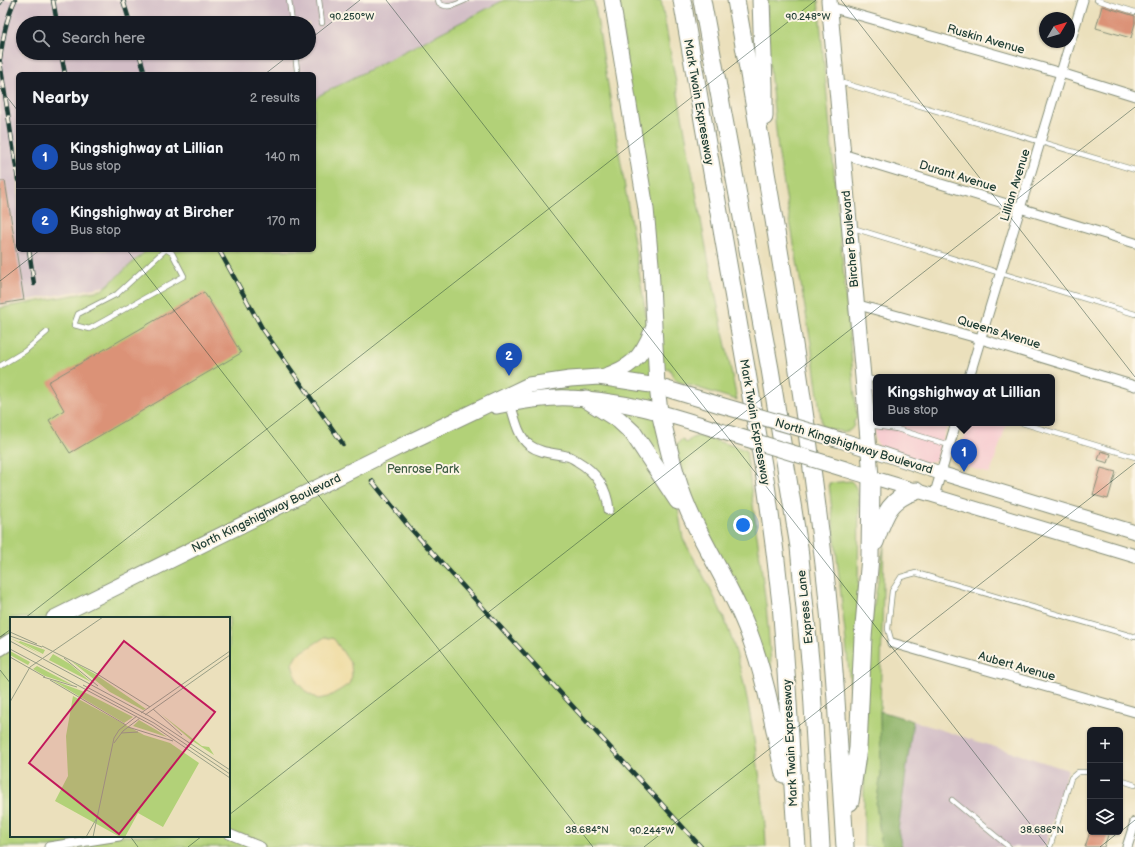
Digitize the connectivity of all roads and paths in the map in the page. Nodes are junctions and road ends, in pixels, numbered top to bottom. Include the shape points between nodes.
1 (289, 0) edge
2 (319, 0) edge
3 (438, 0) edge
4 (466, 0) edge
5 (612, 0) edge
6 (682, 0) edge
7 (702, 0) edge
8 (736, 0) edge
9 (761, 0) edge
10 (1083, 0) edge
11 (1097, 0) edge
12 (829, 3) edge
13 (1135, 12) edge
14 (291, 16) edge
15 (322, 23) dead end
16 (296, 60) edge
17 (297, 70) dead end
18 (1061, 73) junction
19 (836, 81) junction
20 (1135, 96) edge
21 (1041, 141) junction
22 (842, 154) junction
23 (763, 161) junction
24 (1135, 170) edge
25 (1020, 208) junction
26 (849, 227) junction
27 (1135, 243) edge
28 (164, 252) edge
29 (170, 252) edge
30 (1001, 273) junction
31 (856, 304) junction
32 (1135, 314) edge
33 (654, 326) junction
34 (47, 332) dead end
35 (981, 339) junction
36 (0, 366) edge
37 (970, 374) edge
38 (599, 378) junction
39 (870, 379) edge
40 (657, 386) junction
41 (1135, 386) edge
42 (586, 399) junction
43 (510, 404) junction
44 (479, 408) junction
45 (660, 412) junction
46 (867, 424) junction
47 (873, 425) edge
48 (879, 426) edge
49 (896, 426) edge
50 (955, 426) edge
51 (1032, 426) edge
52 (897, 429) junction
53 (949, 445) junction
54 (869, 449) junction
55 (1135, 457) edge
56 (940, 473) junction
57 (871, 477) junction
58 (916, 491) junction
59 (934, 496) junction
60 (609, 510) dead end
61 (694, 523) junction
62 (1135, 532) edge
63 (1135, 556) edge
64 (870, 557) junction
65 (56, 617) edge
66 (10, 637) edge
67 (1135, 637) edge
68 (0, 639) edge
69 (10, 642) edge
70 (892, 643) joint
71 (0, 648) edge
72 (1135, 712) edge
73 (1087, 772) edge
74 (1123, 781) edge
75 (1135, 785) edge
76 (952, 800) dead end
77 (1135, 822) edge
78 (795, 825) junction
79 (230, 834) edge
80 (113, 837) edge
81 (845, 842) edge
82 (49, 847) edge
83 (261, 847) edge
84 (796, 847) edge
85 (821, 847) edge
86 (1009, 847) edge
87 (1050, 847) edge
88 (1127, 847) edge

1 - 14 lane
2 - 15 lane
3 - 4 lane via 444,7
5 - 33 main road via 646,209
6 - 78 highway, Mark Twain Expressway via 769,504 781,603
7 - 85 highway, Express Lane via 770,369 799,547 811,671
8 - 23 highway
9 - 23 highway
10 - 18 street, Lillian Avenue
11 - 13 lane
12 - 18 street, Ruskin Avenue
12 - 19 main road, Bircher Boulevard
16 - 17 lane
18 - 20 street, Ruskin Avenue
18 - 21 street, Lillian Avenue
19 - 21 lane
19 - 22 main road, Bircher Boulevard
21 - 24 lane
21 - 25 street, Lillian Avenue
22 - 25 street, Durant Avenue
22 - 26 main road, Bircher Boulevard
23 - 81 highway via 798,365 823,550
25 - 27 street, Durant Avenue
25 - 30 street, Lillian Avenue
26 - 30 lane
26 - 31 main road, Bircher Boulevard
28 - 29 lane via 117,294 78,314 74,325 89,328 184,276
30 - 32 lane
30 - 35 street, Lillian Avenue
31 - 35 street, Queens Avenue
31 - 39 main road, Bircher Boulevard
33 - 38 main road via 646,346 633,362 620,371
33 - 40 main road
34 - 36 lane via 25,351
35 - 37 street, Lillian Avenue
35 - 41 street, Queens Avenue
38 - 40 main road, North Kingshighway Boulevard
38 - 44 main road, North Kingshighway Boulevard via 529,385
39 - 46 main road, Bircher Boulevard
40 - 45 main road
40 - 54 main road, North Kingshighway Boulevard, bridge
42 - 43 main road, North Kingshighway Boulevard via 530,400
42 - 45 main road, North Kingshighway Boulevard via 610,401
42 - 61 highway via 619,420 633,433
43 - 44 main road, North Kingshighway Boulevard
43 - 60 street via 519,433 528,444 539,451 568,456 594,472 608,500
44 - 65 main road, North Kingshighway Boulevard, bridge
45 - 57 main road, North Kingshighway Boulevard, bridge
45 - 61 highway via 675,474
46 - 47 lane
46 - 54 main road, Bircher Boulevard
48 - 52 lane
49 - 52 lane
50 - 53 street
51 - 55 lane
52 - 53 lane
53 - 56 street
54 - 56 main road, North Kingshighway Boulevard
54 - 57 main road, Bircher Boulevard
56 - 59 street
56 - 62 main road, North Kingshighway Boulevard
57 - 58 main road, North Kingshighway Boulevard
57 - 64 highway
58 - 59 main road, North Kingshighway Boulevard
58 - 64 highway via 902,496 889,508
59 - 63 main road, North Kingshighway Boulevard
61 - 78 highway via 725,581 749,634 764,683
64 - 81 highway via 858,748
66 - 68 main road
67 - 70 lane via 916,573 901,578 892,591 888,629
69 - 71 main road
70 - 72 street, Aubert Avenue
73 - 87 lane via 1078,772 1071,778
74 - 75 lane
76 - 86 lane
77 - 88 street
78 - 84 highway, Mark Twain Expressway
79 - 83 street
80 - 82 street

